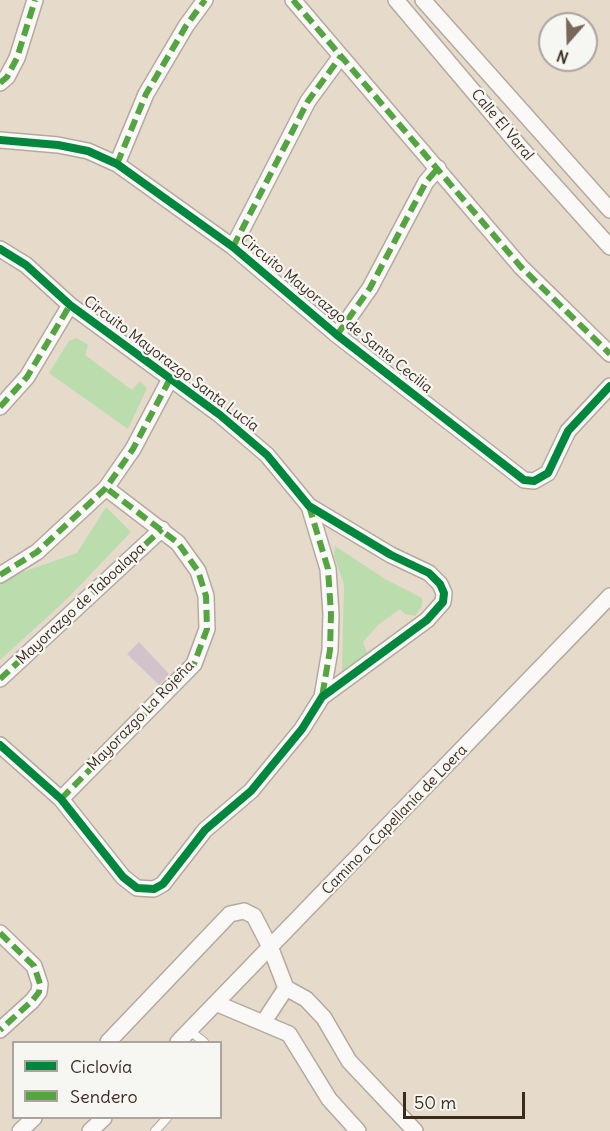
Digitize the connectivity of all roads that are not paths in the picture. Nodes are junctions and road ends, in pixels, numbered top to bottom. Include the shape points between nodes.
1 (35, 0) edge
2 (205, 0) edge
3 (293, 0) edge
4 (396, 0) edge
5 (423, 0) edge
6 (341, 56) junction
7 (0, 83) edge
8 (0, 140) edge
9 (117, 164) junction
10 (438, 168) junction
11 (610, 210) edge
12 (233, 247) junction
13 (610, 247) edge
14 (0, 249) edge
15 (70, 305) junction
16 (337, 335) junction
17 (610, 354) edge
18 (171, 377) junction
19 (610, 386) edge
20 (0, 407) edge
21 (106, 488) junction
22 (309, 506) junction
23 (162, 530) junction
24 (0, 575) edge
25 (610, 596) edge
26 (0, 679) edge
27 (322, 697) junction
28 (0, 745) edge
29 (61, 799) junction
30 (0, 933) edge
31 (271, 949) junction
32 (286, 988) junction
33 (218, 1004) junction
34 (263, 1023) junction
35 (0, 1030) edge
36 (190, 1031) junction
37 (109, 1041) edge
38 (179, 1041) edge
39 (203, 1041) edge
40 (33, 1119) edge
41 (166, 1119) edge
42 (20, 1131) edge
43 (155, 1131) edge
44 (358, 1131) edge
45 (415, 1131) edge

1 - 7 street via 17,58
2 - 9 street via 146,94
3 - 6 street
4 - 13 street, Calle El Varal
5 - 11 street
6 - 10 street
6 - 12 street via 308,101
8 - 9 street, Circuito Mayorazgo de Santa Cecilia via 88,151
9 - 12 street, Circuito Mayorazgo de Santa Cecilia
10 - 16 street via 426,182 370,288
10 - 17 street via 521,267
12 - 16 street, Circuito Mayorazgo de Santa Cecilia
14 - 15 street, Circuito Mayorazgo Santa Lucía via 26,265
15 - 18 street, Circuito Mayorazgo Santa Lucía
15 - 20 street via 27,377
16 - 19 street, Circuito Mayorazgo de Santa Cecilia via 524,480 534,481 548,473 568,431
18 - 21 street via 134,449
18 - 22 street, Circuito Mayorazgo Santa Lucía via 267,455
21 - 23 street, Mayorazgo La Rojeña
21 - 24 street via 38,552
22 - 27 street, Circuito Mayorazgo Santa Lucía via 328,569 330,650
22 - 27 street, Circuito Mayorazgo Santa Lucía via 429,573 444,593 443,602 427,620
23 - 26 street, Mayorazgo de Taboalapa
23 - 29 street, Mayorazgo La Rojeña via 178,543 198,571 206,596 204,641 194,664
25 - 31 street, Camino a Capellanía de Loera
27 - 29 street, Circuito Mayorazgo Santa Lucía via 302,729 251,791 205,830 169,877 154,889 137,888 123,877
28 - 29 street, Circuito Mayorazgo Santa Lucía
30 - 35 street via 34,966 40,984 32,1001
31 - 32 street
31 - 33 street, Camino a Capellanía de Loera
31 - 37 street via 254,916 244,911 230,914
32 - 34 street
32 - 45 street via 306,999 324,1018 349,1061
33 - 34 street
33 - 36 street, Camino a Capellanía de Loera
34 - 44 street via 289,1034 329,1099
36 - 38 street, Camino a Capellanía de Loera
36 - 39 lane
40 - 42 street
41 - 43 lane

